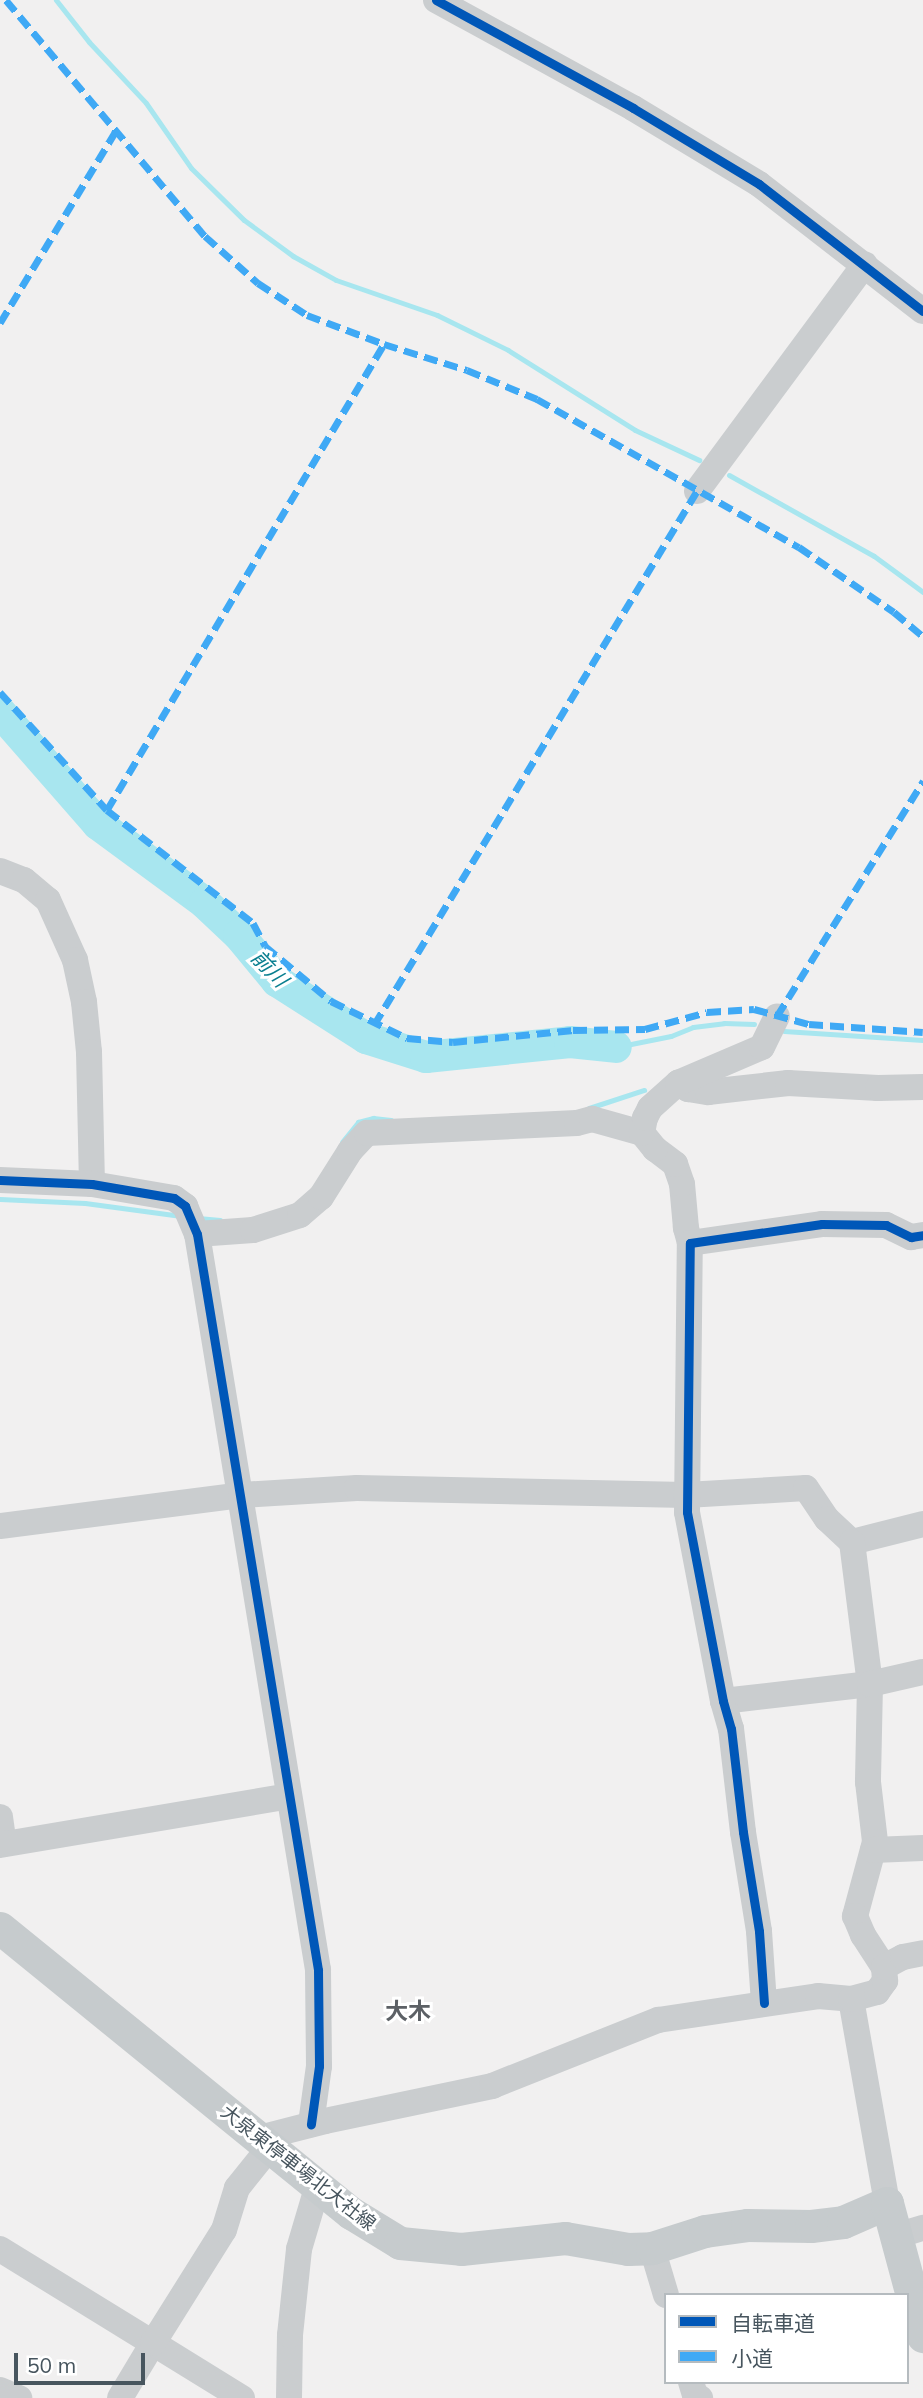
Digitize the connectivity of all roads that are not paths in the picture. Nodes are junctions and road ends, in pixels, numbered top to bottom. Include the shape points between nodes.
1 (436, 0) edge
2 (865, 264) junction
3 (923, 311) edge
4 (697, 491) dead end
5 (0, 871) edge
6 (777, 1016) dead end
7 (678, 1083) junction
8 (923, 1087) edge
9 (642, 1133) junction
10 (0, 1180) edge
11 (92, 1184) junction
12 (191, 1221) junction
13 (923, 1235) edge
14 (690, 1243) junction
15 (241, 1495) junction
16 (686, 1495) junction
17 (923, 1524) edge
18 (0, 1526) edge
19 (852, 1542) junction
20 (923, 1672) edge
21 (870, 1684) junction
22 (723, 1701) junction
23 (289, 1796) junction
24 (0, 1817) edge
25 (2, 1844) edge
26 (923, 1848) edge
27 (873, 1850) junction
28 (0, 1928) edge
29 (923, 1953) edge
30 (884, 1967) junction
31 (851, 1999) junction
32 (764, 2003) junction
33 (311, 2124) junction
34 (264, 2142) junction
35 (318, 2185) junction
36 (887, 2203) junction
37 (910, 2232) edge
38 (652, 2248) junction
39 (0, 2249) edge
40 (665, 2293) edge
41 (923, 2336) edge
42 (153, 2343) junction
43 (0, 2390) edge
44 (19, 2398) edge
45 (120, 2398) edge
46 (242, 2398) edge
47 (289, 2398) edge

1 - 2 street via 633,108 759,184
2 - 3 street
2 - 4 street
5 - 11 street via 24,880 48,900 75,960 89,1052
6 - 7 street via 761,1047
7 - 8 street via 708,1092 788,1083
7 - 9 street via 650,1108
9 - 12 street via 592,1119 367,1133 321,1197 300,1214 253,1230
9 - 14 street via 675,1164
10 - 11 street
11 - 12 street via 174,1198
12 - 15 street
13 - 14 street via 912,1237 886,1225 821,1224
14 - 16 street
15 - 16 street via 357,1488
15 - 18 street
15 - 23 street
16 - 19 street via 806,1488 827,1519
16 - 22 street
17 - 19 street
19 - 21 street
20 - 21 street
21 - 22 street
21 - 27 street via 868,1782
22 - 32 street via 732,1729
23 - 25 street
23 - 33 street via 318,1970 319,2066
24 - 25 street
26 - 27 street
27 - 30 street via 855,1916
28 - 34 main road, 大泉東停車場北大社線
29 - 30 street
30 - 31 street via 885,1981 877,1992
31 - 32 street via 818,1996
31 - 36 street
32 - 33 street via 659,2020 492,2086
33 - 34 street
34 - 35 main road, 大泉東停車場北大社線
34 - 42 street via 237,2188 225,2230
35 - 38 main road, 大泉東停車場北大社線 via 376,2230 413,2245 461,2249 565,2238 628,2249
35 - 47 street via 299,2249
36 - 37 main road
36 - 38 main road, 大泉東停車場北大社線 via 843,2222 747,2225 705,2231
37 - 41 main road
38 - 40 street
39 - 42 street
42 - 45 street
42 - 46 street
43 - 44 street

